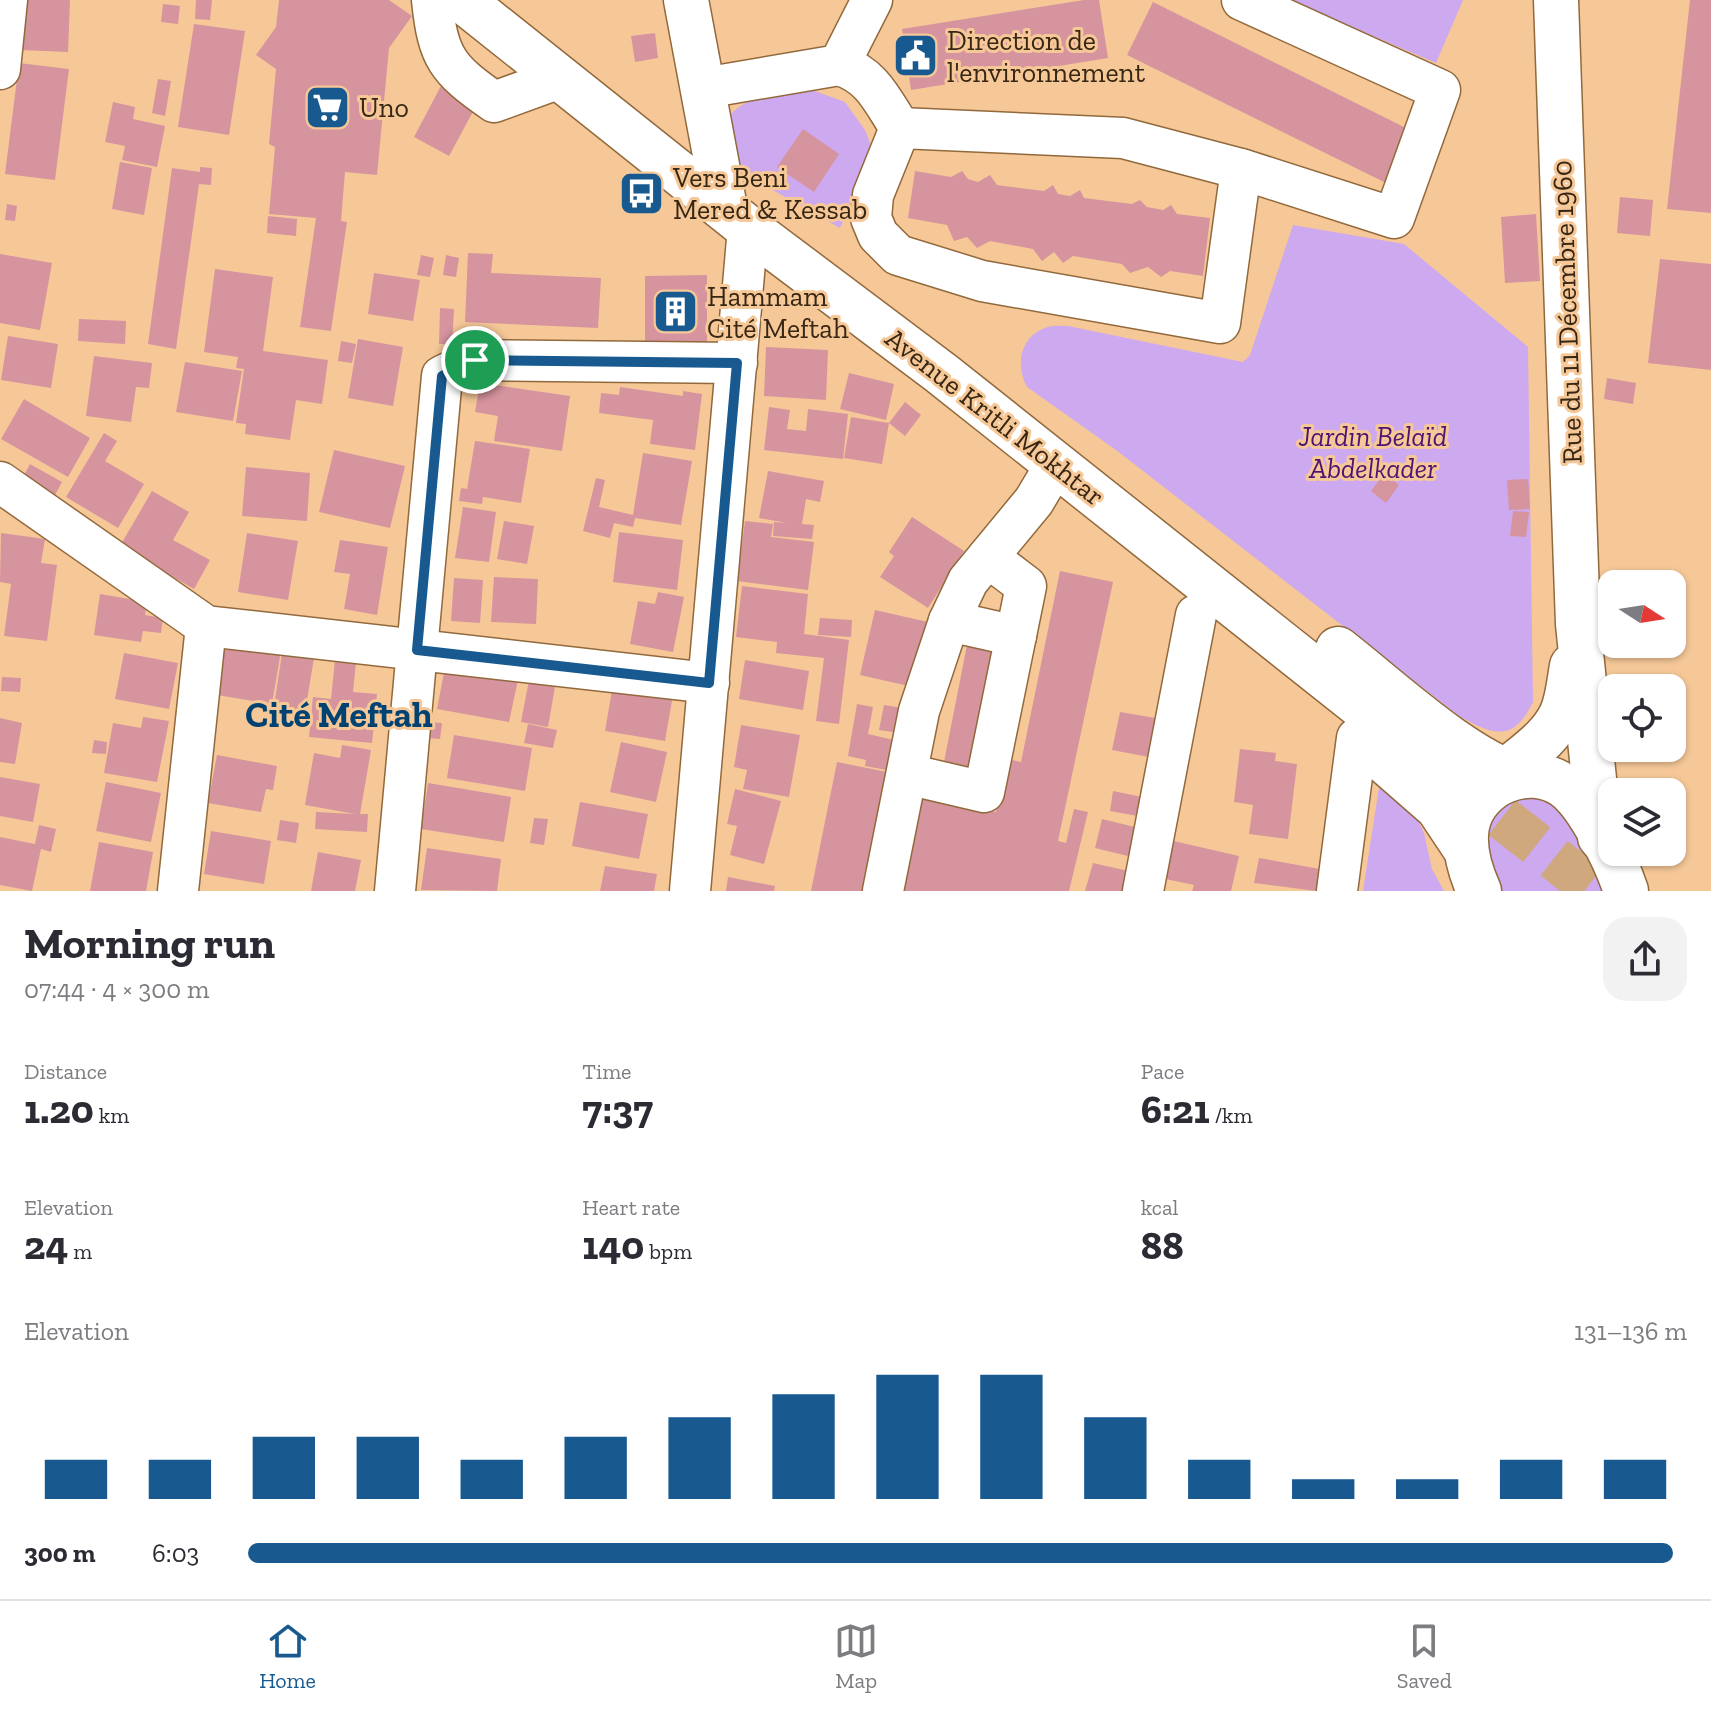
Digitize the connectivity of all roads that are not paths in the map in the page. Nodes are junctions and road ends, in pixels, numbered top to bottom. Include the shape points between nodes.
1 (7, 0) edge
2 (432, 0) edge
3 (462, 0) edge
4 (686, 0) edge
5 (872, 0) edge
6 (1242, 0) edge
7 (1556, 0) edge
8 (839, 65) junction
9 (0, 69) edge
10 (560, 78) junction
11 (704, 88) junction
12 (900, 128) junction
13 (1241, 169) junction
14 (737, 218) junction
15 (737, 363) junction
16 (1056, 464) junction
17 (0, 482) edge
18 (988, 557) junction
19 (1196, 615) junction
20 (949, 621) junction
21 (1578, 624) junction
22 (206, 626) junction
23 (1016, 636) junction
24 (417, 650) junction
25 (709, 683) junction
26 (1357, 738) junction
27 (907, 774) junction
28 (1599, 778) edge
29 (1490, 779) junction
30 (1598, 831) edge
31 (1466, 850) junction
32 (1616, 866) edge
33 (1627, 866) edge
34 (178, 891) edge
35 (395, 891) edge
36 (690, 891) edge
37 (883, 891) edge
38 (1143, 891) edge
39 (1337, 891) edge
40 (1479, 891) edge
41 (1626, 891) edge
42 (1651, 891) edge

1 - 9 street
2 - 10 street via 437,41 459,78 494,102
3 - 10 main road, Avenue Kritli Mokhtar
4 - 11 main road
5 - 8 street
6 - 13 street via 1440,90 1394,218
7 - 21 main road, Rue du 11 Décembre 1960
8 - 11 street
8 - 12 street via 858,71
10 - 14 main road, Avenue Kritli Mokhtar
11 - 14 main road
12 - 13 street via 1123,138
12 - 13 street via 873,195 871,218 878,235 898,255 982,281 1220,323
14 - 15 street
14 - 16 main road, Avenue Kritli Mokhtar
15 - 24 street via 475,360 442,376
15 - 25 street
16 - 18 street via 1034,501
16 - 19 main road via 1095,520
16 - 29 main road via 1138,502 1200,542 1477,757
17 - 22 street
18 - 20 street via 968,581
18 - 23 street via 1026,586
19 - 26 main road
19 - 38 street
20 - 23 street
20 - 27 street via 919,711
21 - 28 main road, Rue du 11 Décembre 1960
21 - 29 main road, Rue du 11 Décembre 1960 via 1562,714 1550,733
22 - 24 street
22 - 34 street
23 - 27 street via 984,792
24 - 25 street
24 - 35 street
25 - 36 street
26 - 31 main road via 1438,808
26 - 39 street
27 - 37 street
29 - 30 main road via 1542,777 1562,785
29 - 31 main road via 1472,809
31 - 40 main road
32 - 41 main road
33 - 42 main road

